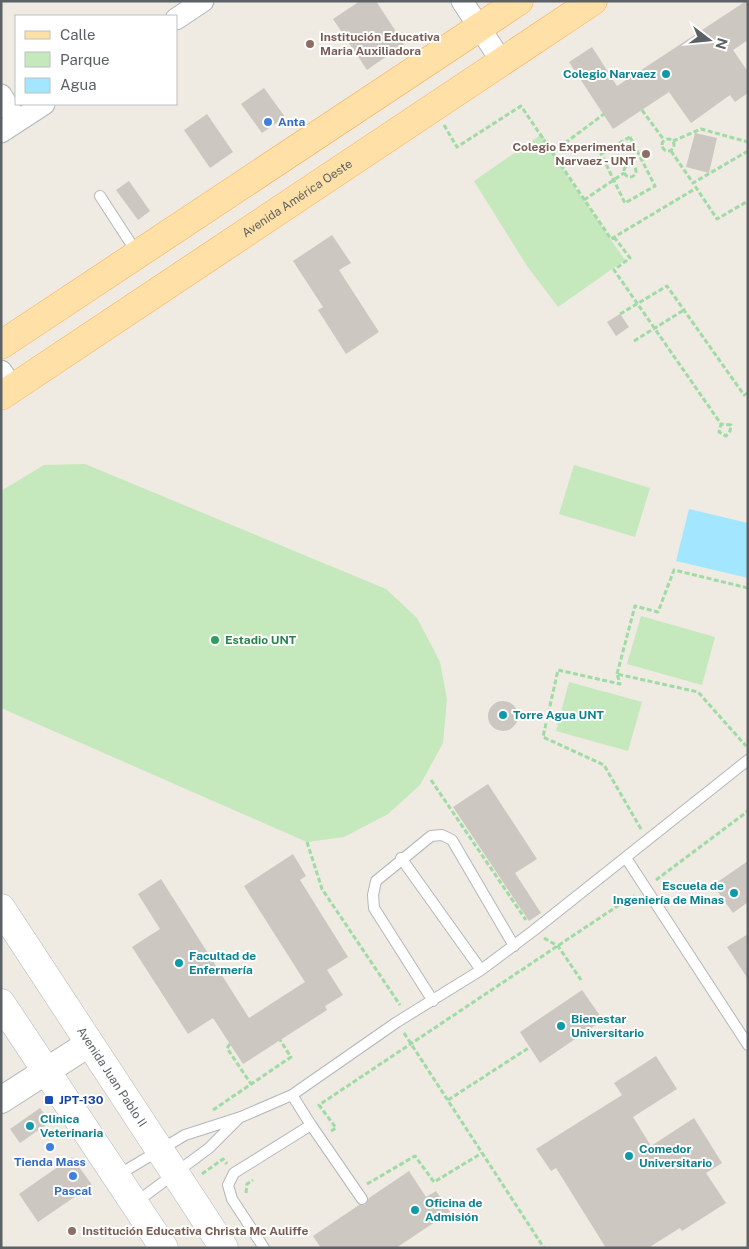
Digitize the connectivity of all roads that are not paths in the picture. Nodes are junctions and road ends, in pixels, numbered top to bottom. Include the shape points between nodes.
1 (203, 1) edge
2 (462, 1) edge
3 (518, 1) edge
4 (593, 1) edge
5 (178, 17) edge
6 (479, 28) junction
7 (502, 62) junction
8 (1, 95) edge
9 (42, 105) edge
10 (9, 127) edge
11 (100, 196) dead end
12 (137, 254) junction
13 (1, 345) edge
14 (5, 385) edge
15 (748, 760) edge
16 (402, 858) junction
17 (626, 858) junction
18 (1, 908) edge
19 (514, 946) junction
20 (481, 970) junction
21 (433, 1001) junction
22 (1, 1004) edge
23 (90, 1043) junction
24 (748, 1045) edge
25 (46, 1071) junction
26 (292, 1095) junction
27 (1, 1100) edge
28 (241, 1117) junction
29 (311, 1125) junction
30 (159, 1150) junction
31 (182, 1167) junction
32 (116, 1176) junction
33 (359, 1194) road end
34 (134, 1203) junction
35 (164, 1248) edge
36 (224, 1248) edge
37 (264, 1248) edge

1 - 5 street
2 - 6 street
3 - 6 main road
4 - 7 main road, Avenida América Oeste
6 - 7 street
6 - 12 main road
7 - 14 main road, Avenida América Oeste
8 - 10 street
9 - 10 street
11 - 12 lane
12 - 13 main road
15 - 17 lane
16 - 19 lane via 430,836 442,835 452,840
16 - 20 lane
16 - 21 lane via 376,881 374,908
17 - 19 lane
17 - 24 lane
18 - 23 main road, Avenida Juan Pablo II
19 - 20 lane
20 - 21 lane
21 - 26 lane
22 - 25 main road
23 - 25 street
23 - 30 main road, Avenida Juan Pablo II
25 - 27 street
25 - 32 main road
26 - 28 lane
26 - 29 lane
28 - 30 lane via 198,1131
28 - 31 lane
29 - 33 lane
29 - 37 lane via 234,1173 228,1186 232,1199
30 - 31 main road, Avenida Juan Pablo II
30 - 32 lane
31 - 34 lane
31 - 36 main road, Avenida Juan Pablo II
32 - 34 main road
34 - 35 main road

